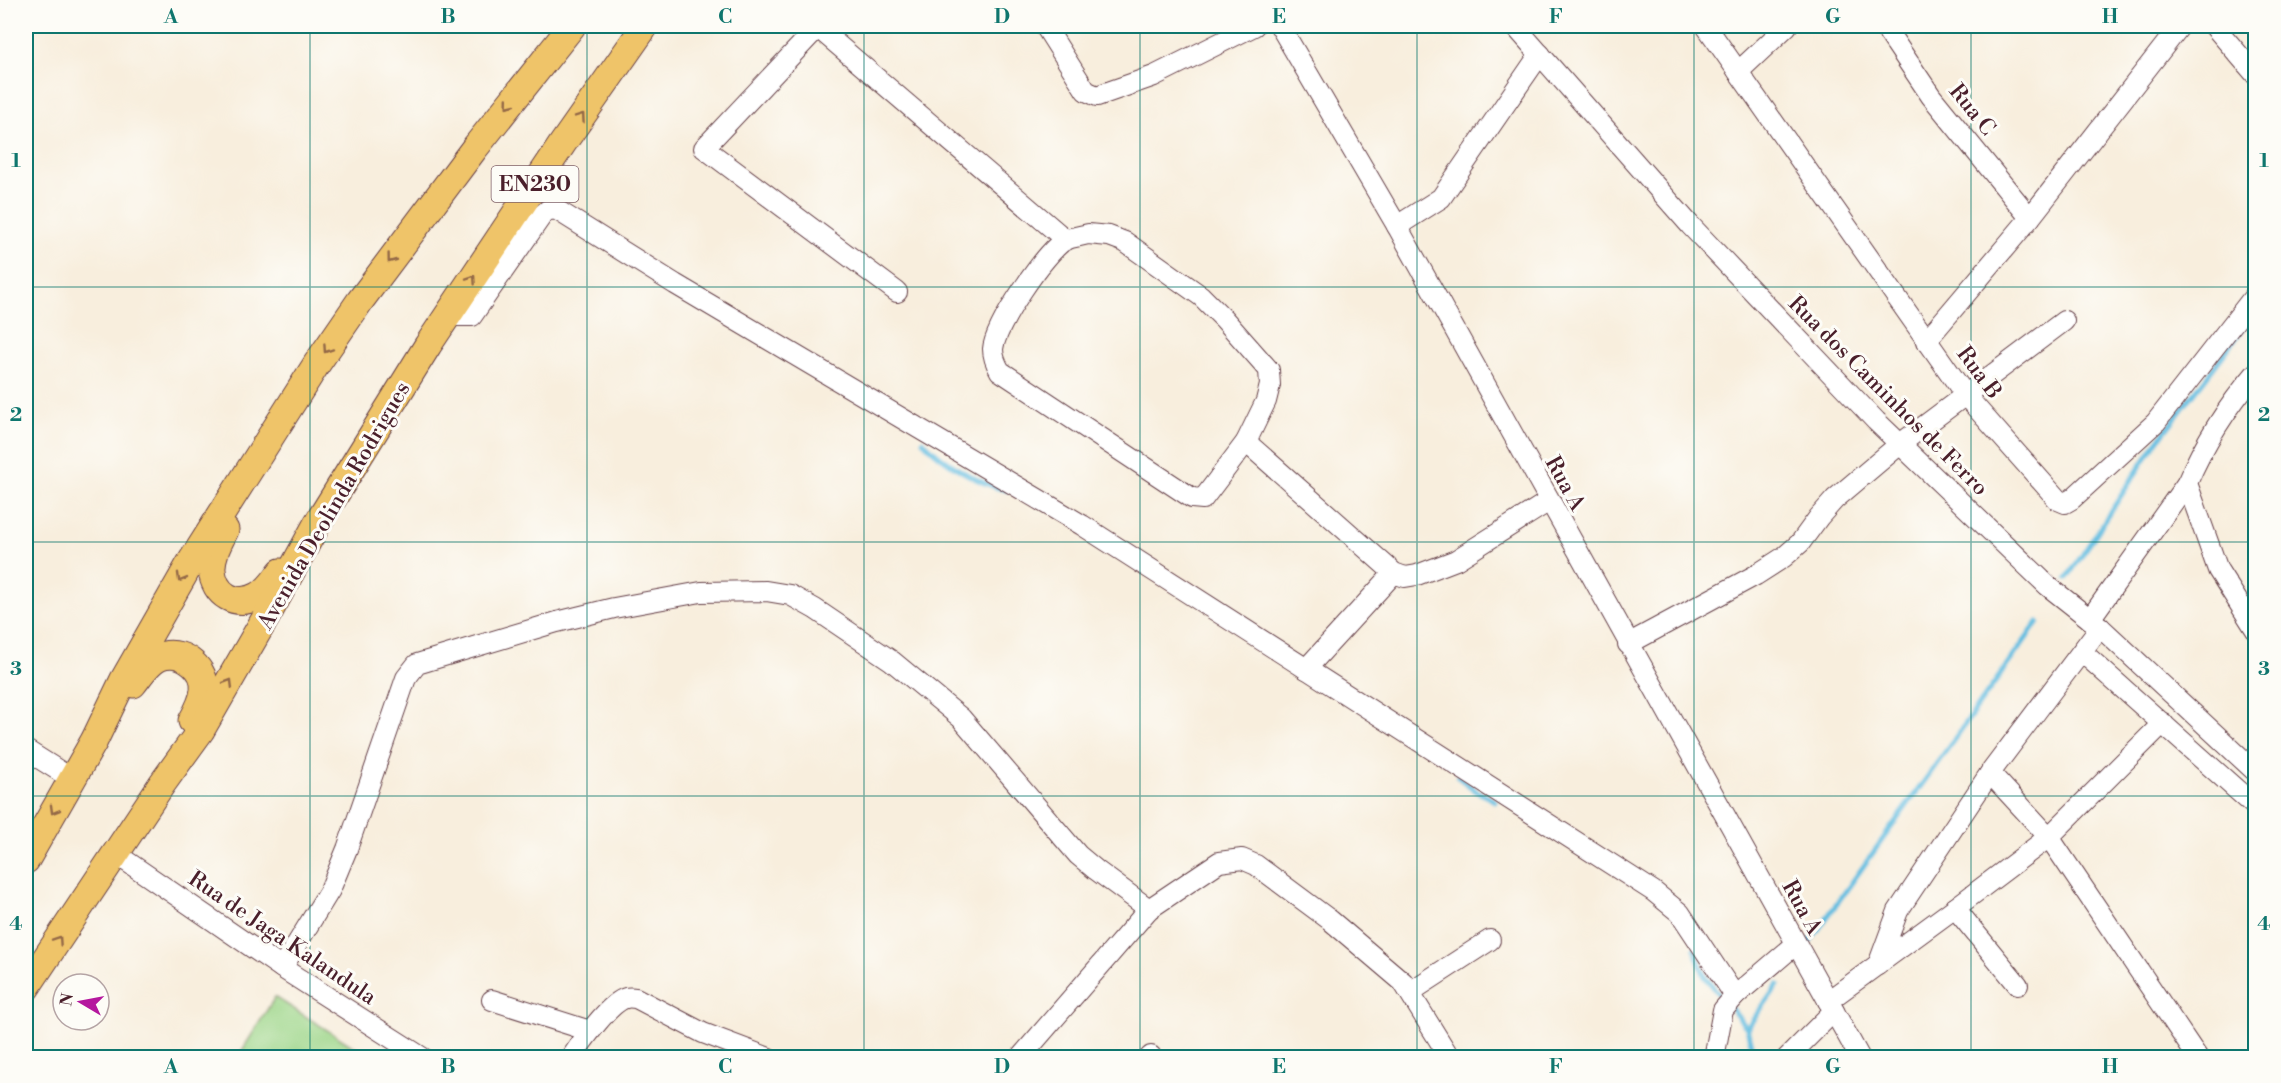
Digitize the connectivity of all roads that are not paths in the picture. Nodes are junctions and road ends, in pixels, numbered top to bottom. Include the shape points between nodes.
1 (572, 26) edge
2 (645, 26) edge
3 (818, 26) edge
4 (1045, 26) edge
5 (1254, 26) edge
6 (1281, 26) edge
7 (1515, 26) edge
8 (1706, 26) edge
9 (1787, 26) edge
10 (1884, 26) edge
11 (2180, 26) edge
12 (2214, 26) edge
13 (1540, 54) junction
14 (1738, 72) junction
15 (2256, 75) edge
16 (2030, 218) junction
17 (1397, 226) junction
18 (1066, 240) junction
19 (897, 292) dead end
20 (2256, 294) edge
21 (448, 316) junction
22 (2064, 321) dead end
23 (1926, 341) junction
24 (2256, 373) edge
25 (1966, 396) junction
26 (1246, 442) junction
27 (1900, 444) junction
28 (247, 476) junction
29 (2187, 483) junction
30 (1549, 501) junction
31 (316, 524) junction
32 (1394, 573) junction
33 (2095, 623) junction
34 (2256, 630) edge
35 (1628, 644) junction
36 (2082, 652) junction
37 (1306, 669) junction
38 (2163, 723) junction
39 (94, 741) junction
40 (26, 750) edge
41 (2256, 772) edge
42 (1990, 773) junction
43 (72, 779) junction
44 (162, 784) junction
45 (2256, 807) edge
46 (2049, 837) junction
47 (116, 854) junction
48 (26, 860) edge
49 (1955, 908) junction
50 (1149, 909) junction
51 (1490, 940) dead end
52 (1796, 944) junction
53 (1878, 964) junction
54 (282, 968) junction
55 (2018, 985) dead end
56 (26, 988) edge
57 (1410, 992) junction
58 (1735, 996) junction
59 (492, 1000) dead end
60 (1828, 1001) junction
61 (590, 1031) junction
62 (423, 1058) edge
63 (571, 1058) edge
64 (768, 1058) edge
65 (1020, 1058) edge
66 (1450, 1058) edge
67 (1714, 1058) edge
68 (1786, 1058) edge
69 (1860, 1058) edge
70 (2198, 1058) edge

1 -> 28 highway, EN230 via 360,301
21 -> 2 highway, Avenida Deolinda Rodrigues / EN230
3 - 18 street
3 - 19 street via 704,148
4 - 5 street via 1086,92 1097,96 1154,76
6 - 17 street, Rua A
7 - 13 street, Rua dos Caminhos de Ferro
8 - 14 street, Rua B
9 - 14 street
10 - 16 street, Rua C via 1931,96
11 - 16 street
12 - 15 street
13 - 17 street via 1441,198
13 - 27 street, Rua dos Caminhos de Ferro via 1690,225
14 - 23 street, Rua B
16 - 23 street
17 - 30 street, Rua A
18 - 26 street via 1088,234 1125,242 1201,296 1224,319 1269,370 1266,401
18 - 26 street via 1042,264 998,333 993,348 1000,371 1192,498 1203,499
20 - 25 street, Rua B via 2156,422 2065,503 2050,493
21 - 31 highway, Avenida Deolinda Rodrigues / EN230
21 - 37 street via 472,316 543,214 549,209 557,210 1082,525
22 - 25 street
23 - 25 street, Rua B
24 - 29 street via 2236,396 2200,452
25 - 27 street
26 - 32 street
27 - 33 street, Rua dos Caminhos de Ferro via 2048,586
27 - 35 street via 1835,499 1784,557
28 - 31 highway via 213,561 213,579 227,598 250,600 261,595
28 -> 39 highway via 168,601
29 - 33 street
29 - 34 street via 2218,570
30 - 32 street via 1456,560 1417,575 1405,577
30 - 35 street, Rua A
44 -> 31 highway, Avenida Deolinda Rodrigues via 201,730
32 - 37 street
33 - 36 street
33 - 41 street, Rua dos Caminhos de Ferro
35 - 52 street, Rua A
36 - 38 street
36 - 42 street
37 - 58 street via 1653,891 1680,913
38 - 45 street
38 - 46 street
39 - 43 highway
39 - 44 highway via 151,662 174,654 188,659 204,678 205,691
40 - 43 street
42 - 46 street
42 - 53 street via 1898,911
43 -> 48 highway
44 - 47 highway, Avenida Deolinda Rodrigues
46 - 49 street
46 - 70 street
47 - 54 street, Rua de Jaga Kalandula
56 -> 47 highway, Avenida Deolinda Rodrigues
49 - 53 street
49 - 55 street
50 - 54 street via 1078,855 961,718 892,661 790,595 766,591 700,592 614,608 417,664 406,678 334,880
50 - 57 street via 1219,862 1242,859 1256,865 1330,920
50 - 65 street
51 - 57 street
52 - 58 street
52 - 60 street, Rua A
53 - 60 street
54 - 62 street, Rua de Jaga Kalandula
57 - 66 street
58 - 67 street via 1723,1010
59 - 61 street
60 - 68 street
60 - 69 street
61 - 63 street
61 - 64 street via 617,1003 636,998 703,1033

